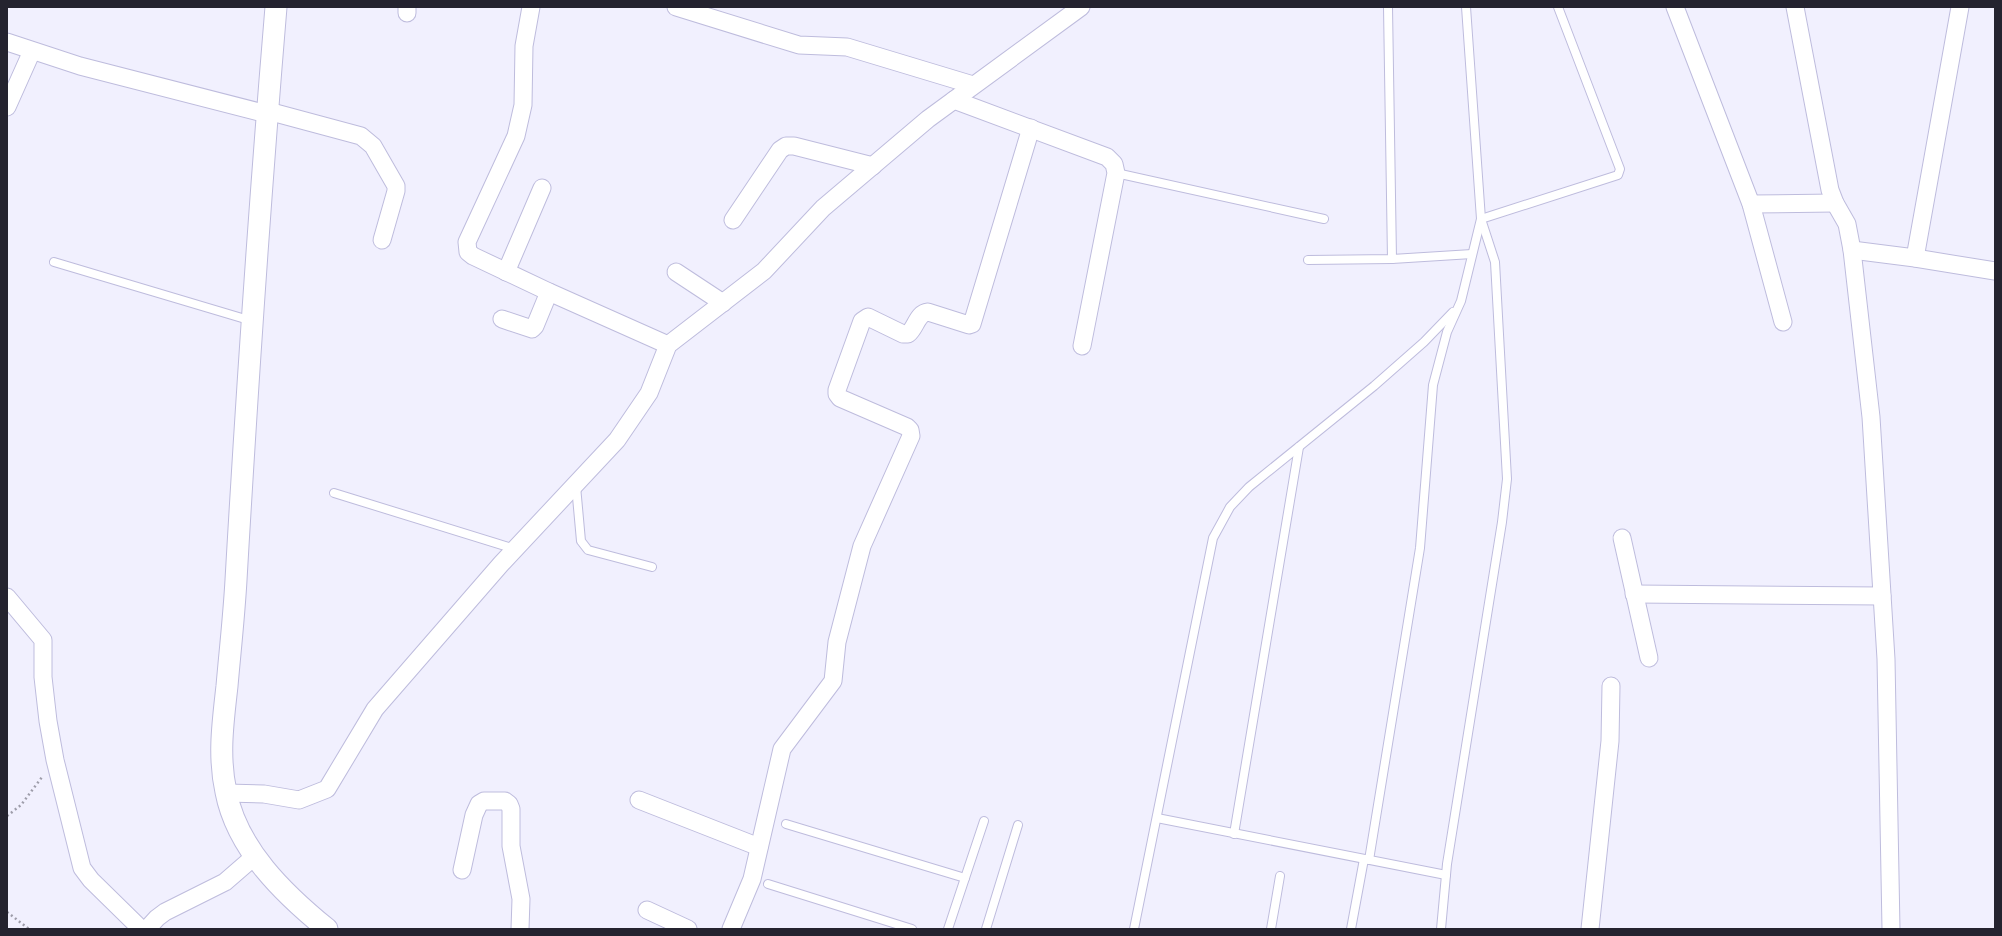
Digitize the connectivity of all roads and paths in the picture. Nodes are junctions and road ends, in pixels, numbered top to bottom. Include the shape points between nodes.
1 (276, 7) edge
2 (530, 7) edge
3 (676, 7) edge
4 (1081, 7) edge
5 (1388, 7) edge
6 (1466, 7) edge
7 (1558, 7) edge
8 (1675, 7) edge
9 (1795, 7) edge
10 (1960, 7) edge
11 (7, 42) edge
12 (32, 51) junction
13 (973, 86) junction
14 (954, 100) junction
15 (7, 107) edge
16 (268, 112) junction
17 (1031, 128) junction
18 (873, 166) junction
19 (1116, 173) junction
20 (542, 188) dead end
21 (1835, 203) junction
22 (1751, 204) junction
23 (1324, 219) dead end
24 (1481, 219) junction
25 (733, 220) dead end
26 (382, 240) dead end
27 (1852, 250) junction
28 (1472, 254) junction
29 (1915, 258) junction
30 (1392, 259) junction
31 (1308, 260) dead end
32 (54, 262) dead end
33 (1995, 271) edge
34 (506, 272) junction
35 (676, 272) dead end
36 (549, 292) junction
37 (723, 303) junction
38 (1457, 308) junction
39 (502, 319) dead end
40 (252, 321) junction
41 (1783, 322) dead end
42 (668, 345) junction
43 (1082, 346) dead end
44 (1299, 447) junction
45 (576, 484) junction
46 (334, 493) dead end
47 (1622, 538) dead end
48 (515, 549) junction
49 (652, 568) dead end
50 (1634, 594) junction
51 (1882, 596) junction
52 (7, 597) edge
53 (1649, 658) dead end
54 (1611, 686) dead end
55 (55, 760) junction
56 (226, 793) junction
57 (639, 800) dead end
58 (7, 816) edge
59 (1156, 818) junction
60 (984, 821) dead end
61 (786, 824) dead end
62 (1018, 825) dead end
63 (1234, 834) junction
64 (759, 847) junction
65 (255, 856) junction
66 (1367, 860) junction
67 (462, 870) dead end
68 (1446, 875) junction
69 (1280, 876) dead end
70 (965, 878) junction
71 (768, 884) dead end
72 (647, 910) dead end
73 (7, 912) edge
74 (29, 929) edge
75 (141, 929) edge
76 (147, 929) edge
77 (327, 929) edge
78 (520, 929) edge
79 (688, 929) edge
80 (731, 929) edge
81 (912, 929) edge
82 (948, 929) edge
83 (986, 929) edge
84 (1134, 929) edge
85 (1271, 929) edge
86 (1351, 929) edge
87 (1441, 929) edge
88 (1590, 929) edge
89 (1891, 929) edge

1 - 16 street
2 - 34 street via 524,46 521,120 467,242 468,252 473,256
3 - 13 street via 799,45 847,47
4 - 13 street
5 - 30 lane
6 - 24 lane
7 - 24 lane via 1620,173
8 - 22 street
9 - 21 street via 1830,190
10 - 29 street
11 - 12 street
12 - 15 street
12 - 16 street via 80,66
13 - 14 street
14 - 17 street
14 - 18 street
16 - 26 street via 361,136 373,146 396,186
16 - 40 street
17 - 19 street via 1106,158 1114,164
17 - 64 street via 972,324 924,312 912,332 903,334 868,317 862,321 837,394 840,398 907,427 911,436 862,546 837,642 833,681 782,749
18 - 25 street via 786,146 780,150
18 - 37 street via 823,208 764,271
19 - 23 lane
19 - 43 street
20 - 34 street
21 - 22 street
21 - 27 street via 1847,224
22 - 41 street
24 - 28 lane
24 - 68 lane via 1495,262 1507,480
27 - 29 street
27 - 51 street via 1871,417
28 - 30 lane
28 - 38 lane
29 - 33 street
30 - 31 lane
32 - 40 lane
34 - 36 street
35 - 37 street
36 - 39 street via 532,329
36 - 42 street
37 - 42 street
38 - 44 lane via 1424,342 1374,386
38 - 66 lane via 1447,332 1433,385 1420,548
40 - 56 street via 233,624 221,748
42 - 45 street via 648,393 617,440
44 - 59 lane via 1249,487 1230,507 1213,538
44 - 63 lane
45 - 48 street
45 - 49 lane via 583,546 588,550
46 - 48 lane
47 - 50 street
48 - 56 street via 375,709 327,789 299,800 264,794
50 - 51 street
50 - 53 street
51 - 89 street via 1886,659
52 - 55 street via 43,640 43,677
54 - 88 street via 1610,741
55 - 58 path via 21,805
55 - 75 street via 82,868
56 - 65 street via 239,830
57 - 64 street
59 - 63 lane
59 - 84 lane
60 - 70 lane
61 - 70 lane
62 - 83 lane
63 - 66 lane
64 - 80 street via 752,880
65 - 76 street via 233,877 165,912
65 - 77 street via 301,908
66 - 68 lane
66 - 86 lane
67 - 78 street via 479,804 505,801 511,809 511,846 521,899
68 - 87 lane
69 - 85 lane
70 - 82 lane
71 - 81 lane
72 - 79 street
73 - 74 path

